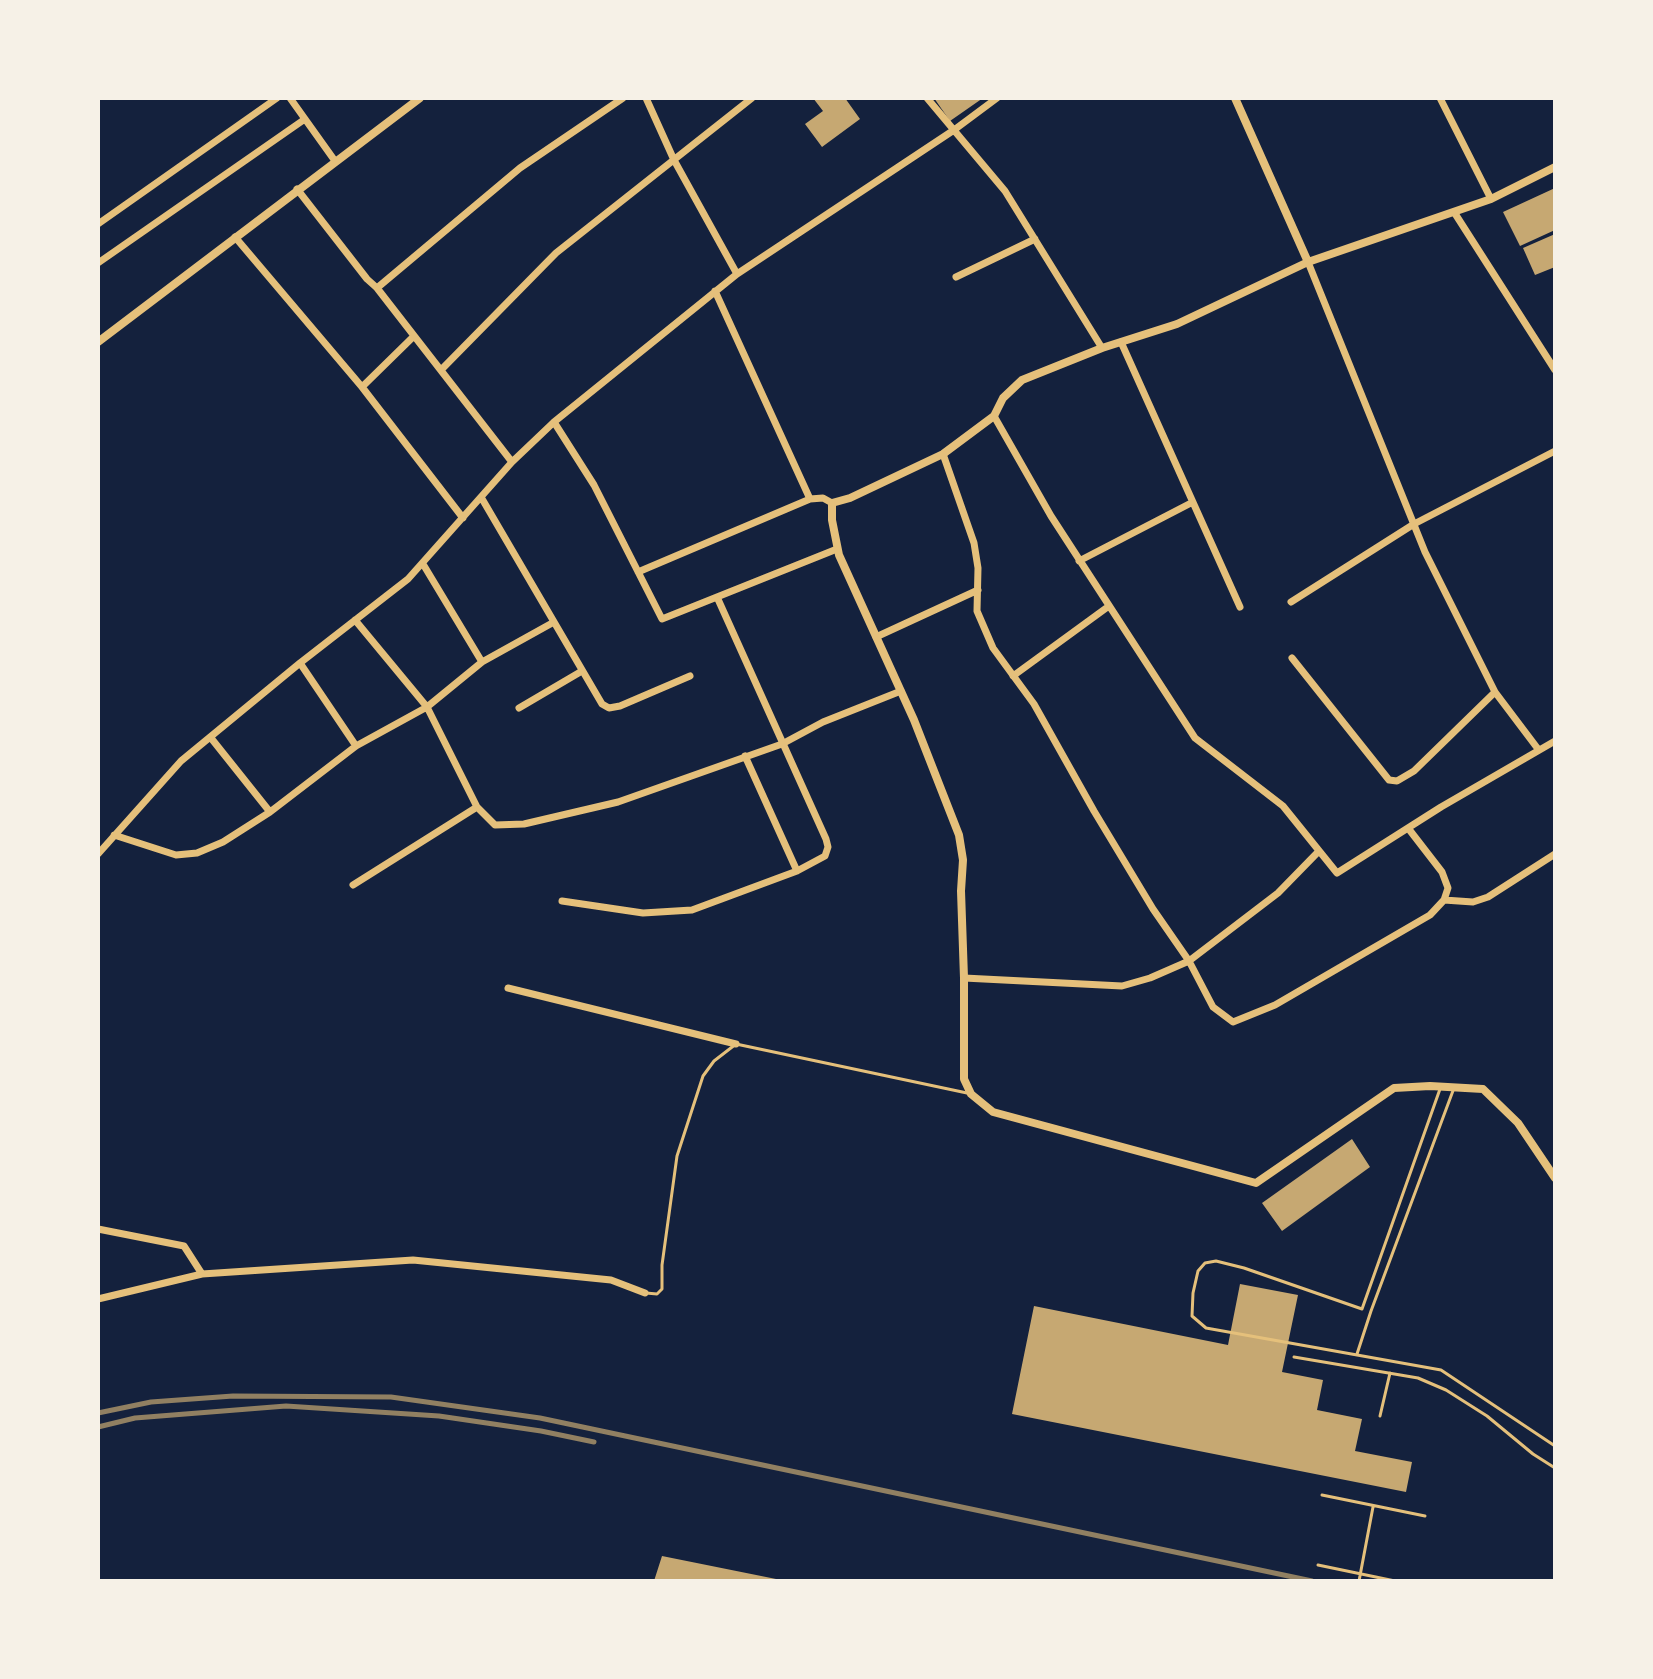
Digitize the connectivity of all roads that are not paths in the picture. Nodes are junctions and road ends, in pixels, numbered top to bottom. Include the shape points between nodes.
1 (277, 98) edge
2 (290, 98) edge
3 (623, 98) edge
4 (646, 98) edge
5 (752, 98) edge
6 (927, 98) edge
7 (997, 98) edge
8 (1235, 98) edge
9 (1440, 98) edge
10 (415, 100) edge
11 (305, 119) junction
12 (954, 130) junction
13 (674, 160) junction
14 (335, 161) junction
15 (1555, 167) edge
16 (297, 189) junction
17 (1491, 199) junction
18 (1454, 212) junction
19 (98, 224) edge
20 (235, 237) junction
21 (1035, 239) junction
22 (1308, 262) junction
23 (98, 263) edge
24 (737, 274) junction
25 (956, 277) dead end
26 (377, 288) junction
27 (715, 291) junction
28 (413, 337) junction
29 (98, 342) edge
30 (1121, 342) junction
31 (1102, 348) junction
32 (441, 370) junction
33 (1555, 370) edge
34 (362, 387) junction
35 (994, 416) junction
36 (554, 422) junction
37 (1555, 451) edge
38 (943, 454) junction
39 (512, 462) junction
40 (481, 497) junction
41 (810, 499) junction
42 (832, 503) junction
43 (1191, 503) junction
44 (463, 518) junction
45 (1414, 524) junction
46 (837, 549) junction
47 (1079, 561) junction
48 (423, 564) junction
49 (638, 572) junction
50 (978, 590) junction
51 (717, 597) junction
52 (1291, 602) dead end
53 (1109, 606) junction
54 (1240, 607) dead end
55 (355, 620) junction
56 (554, 622) junction
57 (876, 637) junction
58 (1292, 658) dead end
59 (482, 662) junction
60 (300, 663) junction
61 (582, 671) junction
62 (690, 676) dead end
63 (1013, 676) junction
64 (901, 691) junction
65 (1495, 692) junction
66 (427, 707) junction
67 (519, 708) dead end
68 (211, 738) junction
69 (1555, 741) edge
70 (782, 744) junction
71 (356, 746) junction
72 (1538, 749) junction
73 (745, 756) junction
74 (477, 807) junction
75 (270, 812) junction
76 (1408, 828) junction
77 (114, 835) junction
78 (1319, 851) junction
79 (98, 854) edge
80 (1555, 854) edge
81 (797, 871) junction
82 (353, 885) dead end
83 (1444, 900) junction
84 (562, 901) dead end
85 (1189, 961) junction
86 (964, 978) junction
87 (508, 988) dead end
88 (736, 1044) junction
89 (1440, 1087) junction
90 (1454, 1088) junction
91 (971, 1094) junction
92 (1555, 1178) edge
93 (98, 1229) edge
94 (202, 1274) junction
95 (645, 1293) joint
96 (98, 1299) edge
97 (1357, 1354) junction
98 (1555, 1446) edge

1 - 19 street
2 - 11 street
3 - 26 street via 520,168
4 - 13 street
5 - 13 street
6 - 12 street
7 - 12 street
8 - 22 street
9 - 17 street
10 - 14 street
11 - 14 street
11 - 23 street
12 - 21 street via 1005,191
12 - 24 street
13 - 24 street
13 - 32 street via 556,253
14 - 16 street
15 - 17 street
16 - 20 street
16 - 26 street
17 - 18 street
18 - 22 street
18 - 33 street
20 - 29 street
20 - 34 street
21 - 25 street
21 - 31 street
22 - 30 street via 1177,324
22 - 45 street
24 - 27 street
26 - 28 street
27 - 36 street
27 - 41 street
28 - 32 street
28 - 34 street
30 - 31 street
30 - 43 street
31 - 35 street via 1022,380
32 - 39 street
34 - 44 street
35 - 38 street
35 - 47 street
36 - 39 street
36 - 49 street via 594,485
37 - 45 street
38 - 42 street
38 - 50 street via 974,543
39 - 40 street
40 - 44 street
40 - 56 street
41 - 42 street
41 - 49 street
42 - 46 street
43 - 47 street
43 - 54 street
44 - 48 street
45 - 52 street
45 - 65 street
46 - 51 street
46 - 57 street
47 - 53 street
48 - 55 street
48 - 59 street
49 - 51 street via 662,619
50 - 57 street
50 - 63 street via 977,611
51 - 70 street
53 - 63 street
53 - 78 street via 1195,738 1283,806
55 - 60 street
55 - 66 street
56 - 59 street
56 - 61 street
57 - 64 street
58 - 65 street via 1389,780 1414,771
59 - 66 street
60 - 68 street
60 - 71 street
61 - 62 street via 609,708
61 - 67 street
63 - 85 street
64 - 70 street
64 - 86 street via 959,835
65 - 72 street
66 - 71 street
66 - 74 street
68 - 75 street
68 - 77 street via 181,761
69 - 72 street
70 - 73 street
70 - 81 street via 828,847 825,856
71 - 75 street
72 - 76 street
73 - 74 street via 618,802 524,824 495,825
73 - 81 street
74 - 82 street
75 - 77 street via 197,853 176,855
76 - 78 street via 1337,873
76 - 83 street via 1442,872 1448,888
77 - 79 street
78 - 85 street via 1278,893
80 - 83 street via 1488,897
81 - 84 street via 692,910 643,913
83 - 85 street via 1430,915 1275,1005 1233,1022 1213,1007
85 - 86 street via 1122,986
86 - 91 street via 964,1079
87 - 88 street
88 - 91 lane
88 - 95 lane via 703,1076 677,1156 662,1289
89 - 90 street
89 - 91 street via 1394,1088 1256,1183 993,1112
89 - 97 lane via 1362,1309 1216,1261 1198,1271 1192,1316 1206,1328
90 - 92 street via 1483,1089 1518,1123
90 - 97 lane
93 - 94 street via 184,1246
94 - 95 street via 413,1260 611,1280
94 - 96 street
97 - 98 lane via 1441,1370

